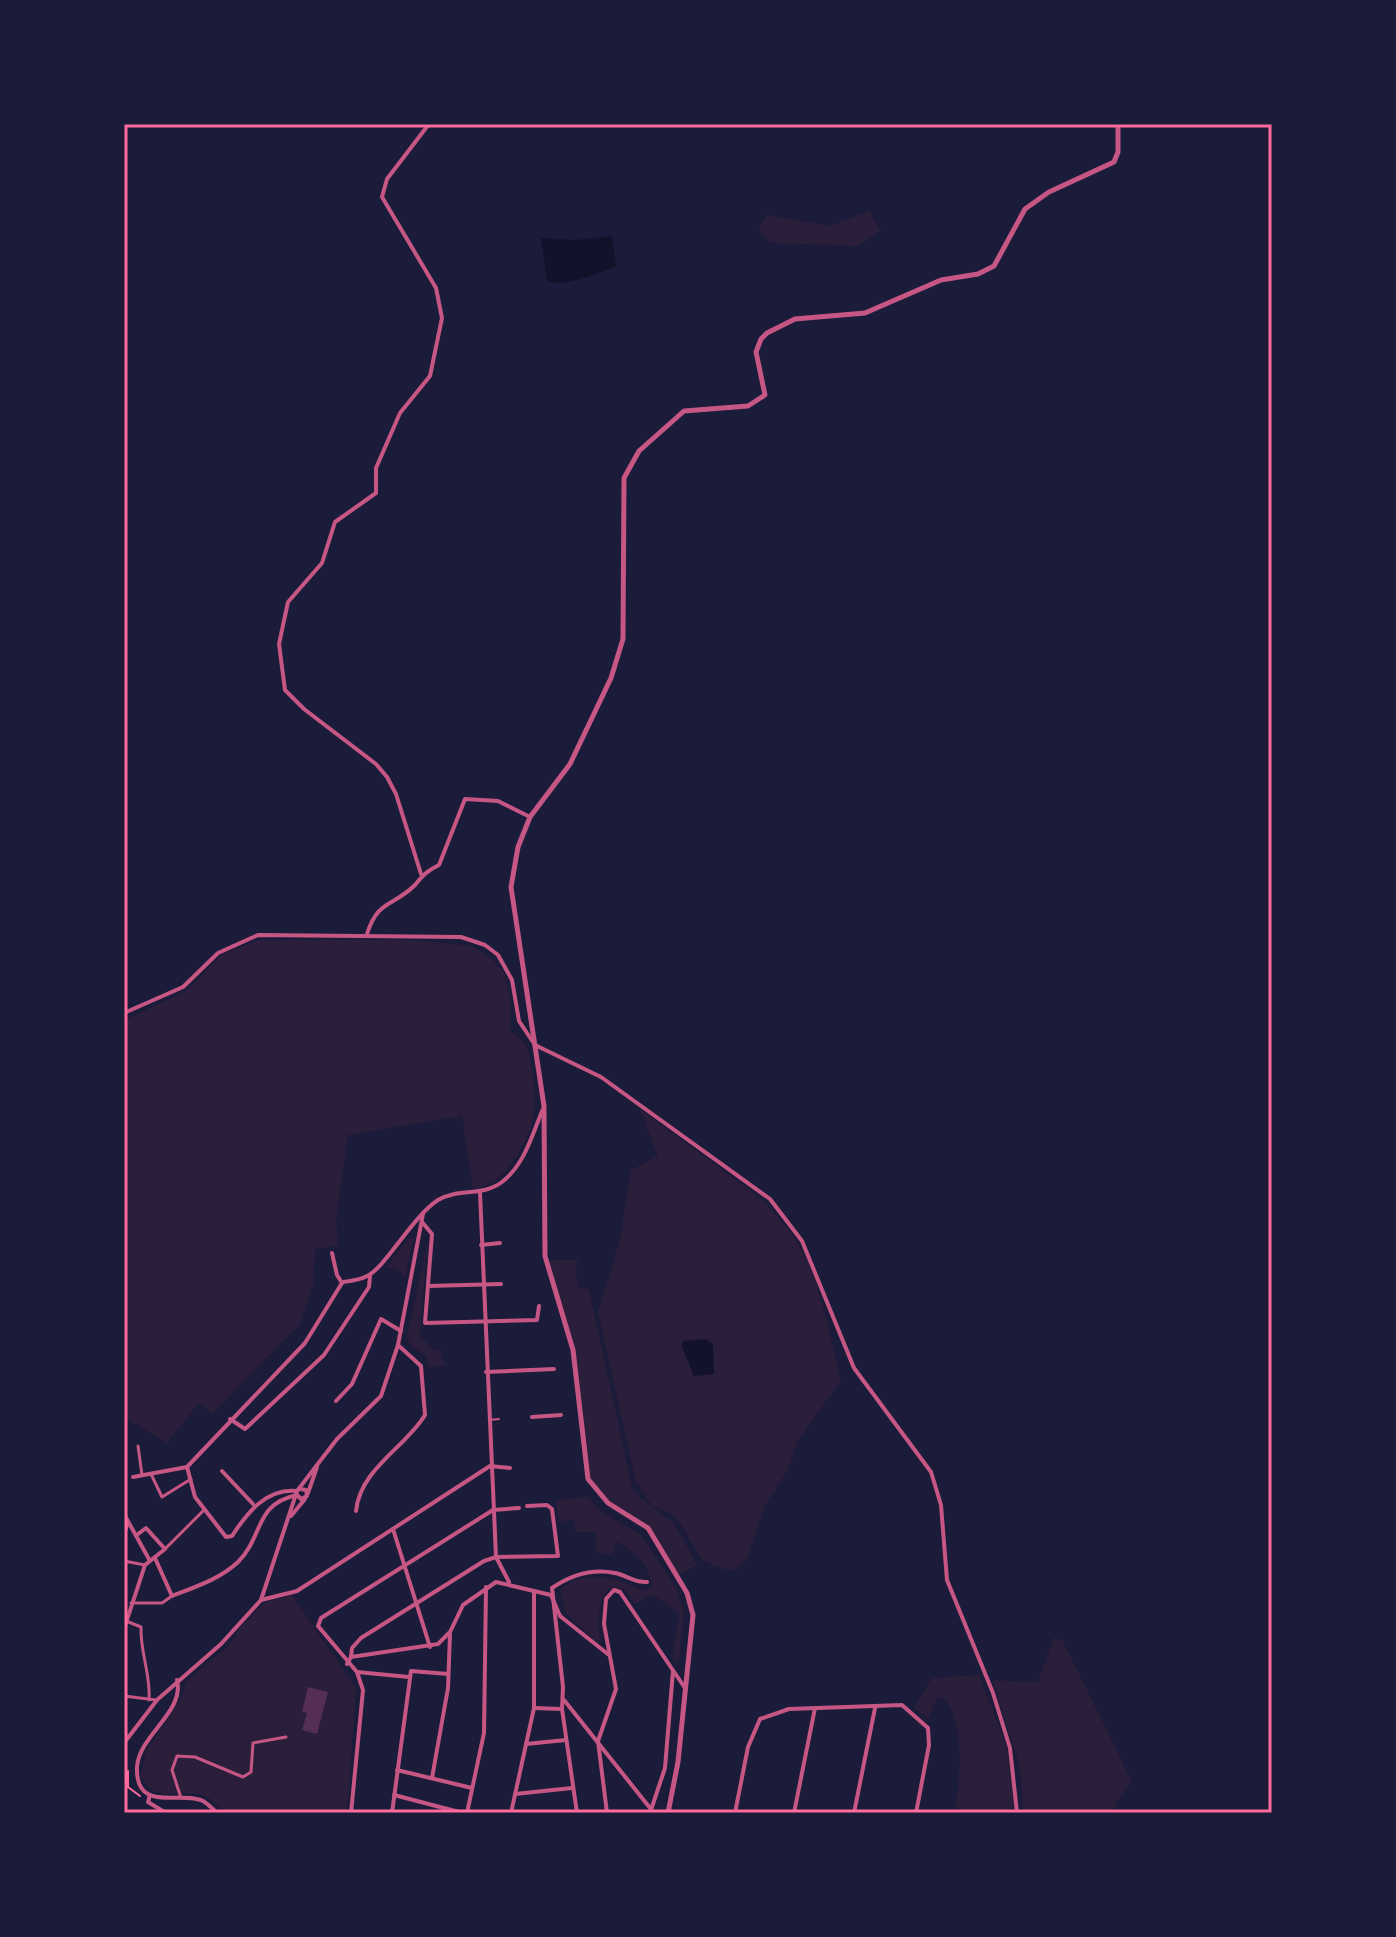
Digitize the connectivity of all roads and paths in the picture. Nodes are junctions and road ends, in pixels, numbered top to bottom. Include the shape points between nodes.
1 (429, 124) edge
2 (1118, 124) edge
3 (530, 817) junction
4 (421, 874) junction
5 (367, 934) junction
6 (124, 1013) edge
7 (535, 1045) junction
8 (544, 1106) junction
9 (480, 1193) junction
10 (423, 1214) junction
11 (422, 1222) junction
12 (500, 1243) dead end
13 (481, 1245) junction
14 (332, 1253) dead end
15 (370, 1276) junction
16 (342, 1283) junction
17 (482, 1284) junction
18 (501, 1284) dead end
19 (428, 1286) junction
20 (539, 1306) dead end
21 (484, 1320) junction
22 (401, 1331) junction
23 (398, 1345) junction
24 (554, 1369) dead end
25 (486, 1372) junction
26 (336, 1401) dead end
27 (561, 1415) dead end
28 (532, 1417) dead end
29 (230, 1419) junction
30 (499, 1419) dead end
31 (488, 1420) junction
32 (138, 1446) dead end
33 (319, 1461) junction
34 (490, 1466) junction
35 (187, 1467) junction
36 (510, 1468) dead end
37 (222, 1471) dead end
38 (151, 1474) junction
39 (142, 1475) junction
40 (133, 1477) dead end
41 (191, 1479) junction
42 (298, 1492) junction
43 (308, 1493) junction
44 (305, 1499) junction
45 (254, 1505) junction
46 (527, 1506) dead end
47 (519, 1508) dead end
48 (206, 1509) junction
49 (493, 1510) junction
50 (356, 1511) dead end
51 (124, 1514) edge
52 (289, 1518) junction
53 (128, 1522) junction
54 (393, 1529) junction
55 (138, 1534) junction
56 (124, 1537) edge
57 (165, 1549) junction
58 (496, 1557) junction
59 (153, 1560) junction
60 (124, 1561) edge
61 (145, 1565) junction
62 (406, 1566) junction
63 (509, 1582) junction
64 (647, 1582) dead end
65 (486, 1587) junction
66 (534, 1592) junction
67 (551, 1595) junction
68 (172, 1596) junction
69 (261, 1600) junction
70 (124, 1604) edge
71 (131, 1604) junction
72 (416, 1604) junction
73 (126, 1621) edge
74 (124, 1629) edge
75 (450, 1632) junction
76 (430, 1647) junction
77 (609, 1655) junction
78 (351, 1657) junction
79 (347, 1664) junction
80 (673, 1671) junction
81 (357, 1672) junction
82 (448, 1674) junction
83 (409, 1677) junction
84 (177, 1680) junction
85 (685, 1688) junction
86 (124, 1696) edge
87 (563, 1699) junction
88 (149, 1700) junction
89 (157, 1700) junction
90 (534, 1708) junction
91 (815, 1708) junction
92 (875, 1708) junction
93 (562, 1709) junction
94 (286, 1737) dead end
95 (566, 1740) junction
96 (598, 1741) junction
97 (124, 1743) edge
98 (526, 1744) junction
99 (397, 1770) junction
100 (128, 1771) dead end
101 (432, 1778) junction
102 (573, 1787) junction
103 (472, 1788) junction
104 (515, 1794) junction
105 (150, 1795) junction
106 (394, 1795) junction
107 (181, 1798) junction
108 (148, 1802) junction
109 (650, 1810) edge
110 (166, 1813) edge
111 (217, 1813) edge
112 (351, 1813) edge
113 (392, 1813) edge
114 (465, 1813) edge
115 (511, 1813) edge
116 (577, 1813) edge
117 (607, 1813) edge
118 (668, 1813) edge
119 (735, 1813) edge
120 (794, 1813) edge
121 (854, 1813) edge
122 (916, 1813) edge
123 (1017, 1813) edge

1 - 4 street via 387,179 382,197 436,288 442,318 430,376 400,413 376,468 376,493 335,522 322,563 288,602 279,644 285,690 387,777
2 - 3 street via 1114,162 1025,209 994,266 941,280 865,313 795,319 767,333 756,352 765,395 755,404 684,411 639,451 624,478 623,639 611,678 570,764
3 - 4 street via 498,801 465,799 439,865
3 - 7 street via 511,887
4 - 5 street via 374,913
5 - 6 street via 258,935 218,953 183,987
5 - 7 street via 461,937 485,945 498,955 512,980 519,1021
7 - 8 street
7 - 123 street via 601,1077 770,1199 802,1241 854,1368 931,1472 941,1505 947,1580 1010,1748
8 - 9 street via 525,1157 502,1182
8 - 85 street via 545,1256 573,1350 588,1479 608,1503 648,1528 687,1593 693,1615
9 - 10 street via 451,1194
9 - 13 street
10 - 11 street
10 - 15 street
11 - 19 street via 432,1234
11 - 22 street
12 - 13 street
13 - 17 street
14 - 16 street
15 - 16 street
15 - 29 street via 369,1287 324,1355 245,1429
16 - 29 street via 312,1335
17 - 18 street
17 - 19 street
17 - 21 street
19 - 21 street via 425,1323
20 - 21 street via 537,1320
21 - 25 street
22 - 23 street
22 - 26 street via 381,1319 352,1384
23 - 33 street via 381,1396
23 - 50 street via 421,1366 425,1415 369,1478
24 - 25 street
25 - 31 street
27 - 28 street
29 - 35 street
30 - 31 lane
31 - 34 street
32 - 39 street
33 - 42 street
33 - 43 street
34 - 36 street
34 - 49 street
34 - 54 street
35 - 38 street
35 - 41 street
37 - 45 street
38 - 39 street
38 - 41 street via 162,1497
39 - 40 street
41 - 48 street via 195,1497
42 - 43 street
42 - 44 street
42 - 45 street via 286,1491
42 - 52 street
42 - 68 street via 268,1507 250,1545 229,1568
43 - 44 street
44 - 52 street
45 - 48 street via 226,1537
46 - 58 street via 552,1509 558,1556
47 - 49 street
48 - 57 street
49 - 58 street
49 - 62 street
51 - 53 street
52 - 69 street
53 - 55 street
53 - 56 street
54 - 62 street
54 - 69 street via 297,1591
55 - 57 street via 146,1528
55 - 59 street
57 - 59 street
58 - 63 street
58 - 72 street
59 - 61 street
59 - 68 street
60 - 61 street
61 - 71 street
62 - 72 street
62 - 79 street via 321,1618 318,1626
63 - 65 street
63 - 66 street
64 - 67 street via 591,1572 570,1576 552,1588
65 - 75 street via 463,1605
65 - 103 street via 484,1733
66 - 67 street
66 - 90 street
67 - 77 street via 560,1616
67 - 87 street
68 - 71 street via 162,1603
69 - 84 street via 221,1644
70 - 71 street
71 - 73 street
72 - 76 street
72 - 78 street via 361,1638
73 - 74 street
73 - 88 street via 141,1627
75 - 76 street
75 - 82 street
76 - 78 street
77 - 80 street via 604,1624 606,1599 614,1590
77 - 96 street via 616,1689
78 - 79 street
79 - 81 street
80 - 85 street
80 - 109 street via 665,1768
81 - 83 street
81 - 112 street via 363,1690
82 - 83 street via 411,1671
82 - 101 street
83 - 99 street
84 - 89 street
84 - 105 street via 177,1697 138,1758 139,1781
85 - 118 street
86 - 88 street
87 - 93 street
87 - 96 street
88 - 89 street
89 - 97 street
90 - 93 street
90 - 98 street
91 - 92 street
91 - 119 street via 772,1712 760,1719 748,1747
91 - 120 street
92 - 121 street
92 - 122 street via 902,1705 928,1728
93 - 95 street
94 - 107 street via 253,1743 251,1772 243,1777 195,1757 177,1756 172,1770
95 - 98 street
95 - 102 street
96 - 109 street
96 - 117 street
98 - 104 street
99 - 101 street
99 - 106 street
100 - 108 path via 128,1787
101 - 103 street
102 - 104 street
102 - 116 street
103 - 114 street
104 - 115 street
105 - 107 street
105 - 108 street
106 - 113 street
106 - 114 street
107 - 111 street via 205,1801
108 - 110 street

